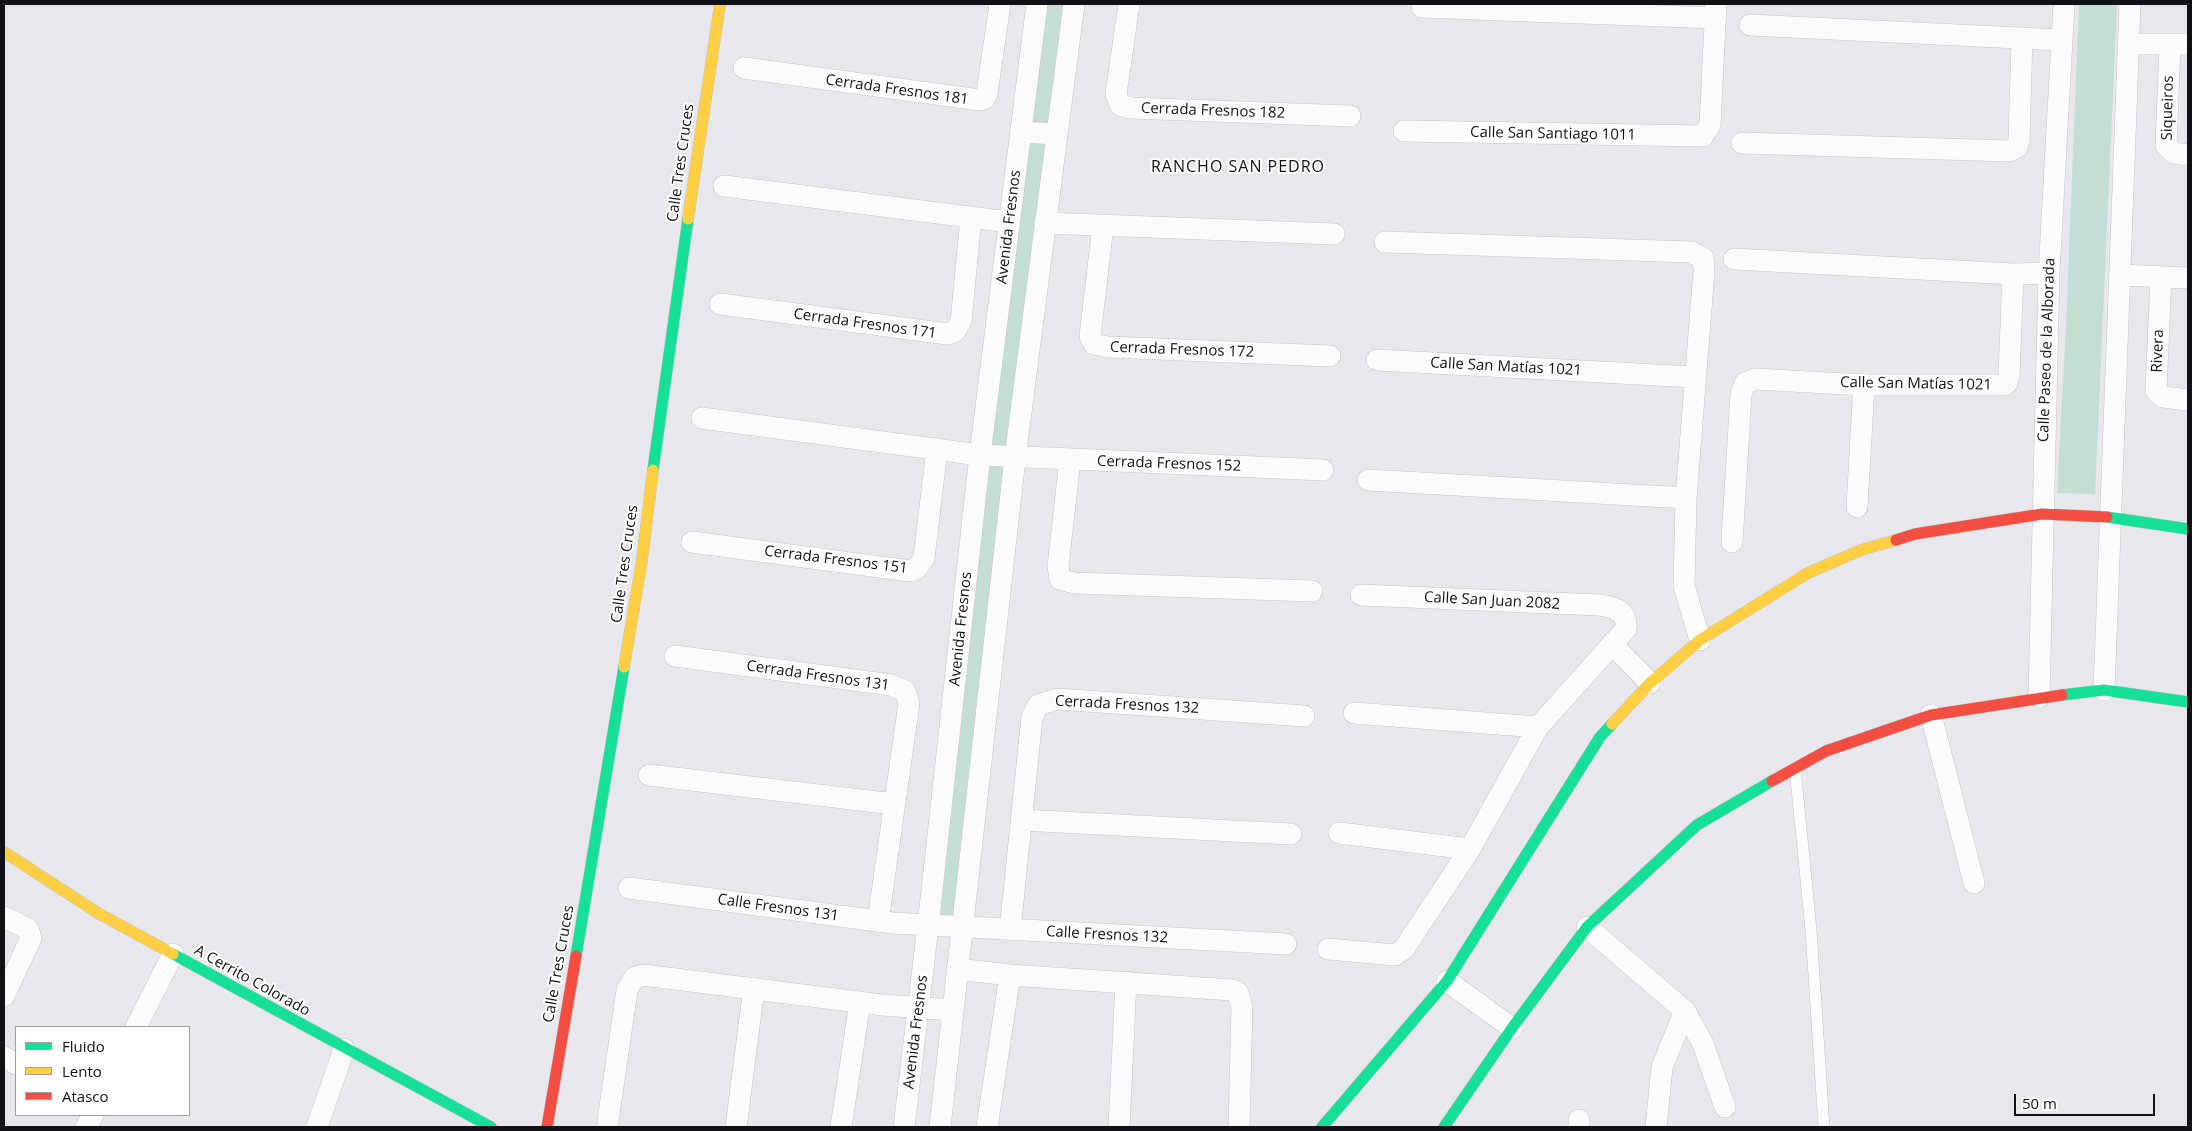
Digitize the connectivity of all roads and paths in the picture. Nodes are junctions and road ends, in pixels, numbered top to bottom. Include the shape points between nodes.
1 (720, 4) edge
2 (1000, 4) edge
3 (1037, 4) edge
4 (1074, 4) edge
5 (1128, 4) edge
6 (2064, 4) edge
7 (2130, 4) edge
8 (1477, 6) edge
9 (1422, 7) dead end
10 (1600, 8) edge
11 (1716, 11) edge
12 (1750, 25) dead end
13 (2022, 38) junction
14 (2061, 40) junction
15 (2128, 44) junction
16 (2179, 44) edge
17 (744, 68) dead end
18 (1350, 116) dead end
19 (1404, 131) dead end
20 (1021, 132) junction
21 (1057, 134) junction
22 (1742, 143) dead end
23 (2188, 155) edge
24 (724, 186) dead end
25 (971, 218) junction
26 (1009, 222) junction
27 (1045, 223) junction
28 (1103, 226) junction
29 (1334, 234) dead end
30 (1385, 242) dead end
31 (1734, 258) dead end
32 (2049, 273) junction
33 (2013, 274) junction
34 (2120, 275) junction
35 (2161, 277) junction
36 (2188, 278) edge
37 (720, 304) dead end
38 (1330, 356) dead end
39 (1377, 360) dead end
40 (1694, 376) junction
41 (1864, 385) junction
42 (2188, 400) edge
43 (702, 418) dead end
44 (937, 449) junction
45 (980, 455) junction
46 (1014, 458) junction
47 (1070, 460) junction
48 (1323, 470) dead end
49 (1368, 480) dead end
50 (1686, 498) junction
51 (1857, 507) dead end
52 (2042, 514) junction
53 (2111, 517) junction
54 (2188, 529) edge
55 (692, 542) dead end
56 (1732, 542) dead end
57 (1312, 591) dead end
58 (1361, 594) dead end
59 (1700, 640) junction
60 (1612, 644) junction
61 (675, 656) dead end
62 (1650, 683) junction
63 (2104, 690) junction
64 (2039, 697) junction
65 (2188, 702) edge
66 (1354, 713) dead end
67 (1931, 715) junction
68 (1304, 716) dead end
69 (1538, 727) junction
70 (1795, 767) junction
71 (649, 775) dead end
72 (894, 804) junction
73 (1022, 820) junction
74 (1291, 834) dead end
75 (1339, 834) dead end
76 (1470, 848) junction
77 (4, 852) edge
78 (1974, 883) dead end
79 (628, 888) dead end
80 (4, 917) edge
81 (878, 921) junction
82 (928, 926) junction
83 (1587, 927) junction
84 (962, 928) junction
85 (1010, 930) junction
86 (1286, 944) dead end
87 (1328, 949) dead end
88 (173, 954) junction
89 (957, 968) junction
90 (1010, 975) junction
91 (1447, 981) junction
92 (1126, 982) junction
93 (754, 988) junction
94 (4, 996) edge
95 (860, 1002) junction
96 (919, 1007) junction
97 (953, 1010) junction
98 (1685, 1011) junction
99 (137, 1026) edge
100 (1512, 1028) junction
101 (344, 1048) junction
102 (4, 1057) edge
103 (15, 1063) edge
104 (1725, 1107) dead end
105 (608, 1121) dead end
106 (1238, 1126) dead end
107 (317, 1127) edge
108 (491, 1127) edge
109 (546, 1127) edge
110 (736, 1127) edge
111 (841, 1127) edge
112 (904, 1127) edge
113 (940, 1127) edge
114 (987, 1127) edge
115 (1119, 1127) edge
116 (1322, 1127) edge
117 (1444, 1127) edge
118 (1656, 1127) edge
119 (1824, 1127) edge

1 - 109 main road, Calle Tres Cruces via 667,363 642,560
2 - 17 street, Cerrada Fresnos 181 via 988,93 980,100
3 - 20 street, Avenida Fresnos
4 - 21 street
5 - 18 street, Cerrada Fresnos 182 via 1116,94 1120,105 1130,108
6 - 14 street, Calle Paseo de la Alborada
7 - 15 street
8 - 9 street
8 - 10 street
10 - 11 street
11 - 19 street, Calle San Santiago 1011 via 1710,125 1703,136
12 - 13 street
13 - 14 street
13 - 22 street via 2017,147 2000,151
14 - 32 street, Calle Paseo de la Alborada
15 - 16 street, Siqueiros
15 - 34 street
16 - 23 street, Siqueiros via 2166,146 2169,151
20 - 21 street
20 - 26 street, Avenida Fresnos
21 - 27 street
24 - 25 street
25 - 26 street
25 - 37 street, Cerrada Fresnos 171 via 960,321 948,334
26 - 45 street, Avenida Fresnos
27 - 28 street
27 - 46 street
28 - 29 street
28 - 38 street, Cerrada Fresnos 172 via 1090,336 1094,344
30 - 40 street via 1697,253 1704,264
31 - 33 street
32 - 33 street
32 - 52 street, Calle Paseo de la Alborada
33 - 41 street, Calle San Matías 1021 via 2007,383 1997,386
34 - 35 street
34 - 53 street
35 - 36 street
35 - 42 street, Rivera via 2156,391 2163,397
39 - 40 street, Calle San Matías 1021
40 - 50 street
41 - 51 street
41 - 56 street, Calle San Matías 1021 via 1755,379 1745,383 1741,394
43 - 44 street
44 - 45 street
44 - 55 street, Cerrada Fresnos 151 via 924,558 917,568 910,571
45 - 46 street
45 - 82 street, Avenida Fresnos
46 - 47 street, Cerrada Fresnos 152
46 - 84 street
47 - 48 street, Cerrada Fresnos 152
47 - 57 street via 1058,566 1060,579 1074,583
49 - 50 street
50 - 59 street via 1684,586
52 - 53 main road
52 - 59 main road via 1915,534 1861,550 1808,573
52 - 64 street, Calle Paseo de la Alborada
53 - 54 main road
53 - 63 street
58 - 60 street, Calle San Juan 2082 via 1611,607 1622,613 1626,621 1626,629
59 - 62 main road
60 - 62 street
60 - 69 street
61 - 72 street, Cerrada Fresnos 131 via 892,685 905,691 909,703
62 - 91 main road via 1600,737
63 - 64 main road
63 - 65 main road
64 - 67 main road
66 - 69 street
67 - 70 main road via 1826,751
67 - 78 street
68 - 73 street, Cerrada Fresnos 132 via 1048,700 1038,705 1032,717
69 - 76 street
70 - 83 main road via 1697,825
70 - 119 lane via 1811,930
71 - 72 street
72 - 81 street, Cerrada Fresnos 131
73 - 74 street
73 - 85 street, Cerrada Fresnos 132
75 - 76 street
76 - 87 street via 1404,950 1389,955
77 - 88 main road, A Cerrito Colorado via 98,913
79 - 81 street, Calle Fresnos 131
80 - 94 street via 28,929 31,938
81 - 82 street, Calle Fresnos 131
82 - 84 street, Calle Fresnos 132
82 - 96 street, Avenida Fresnos
83 - 98 street
83 - 100 main road
84 - 85 street, Calle Fresnos 132
84 - 89 street
85 - 86 street, Calle Fresnos 132
88 - 99 street
88 - 101 main road, A Cerrito Colorado
89 - 90 street
89 - 97 street
90 - 92 street
90 - 114 street
91 - 100 street
91 - 116 main road
92 - 106 street via 1225,988 1238,994 1242,1006
92 - 115 street
93 - 95 street
93 - 105 street via 650,974 634,978 627,990
93 - 110 street
95 - 96 street
95 - 111 street
96 - 97 street
96 - 112 street, Avenida Fresnos
97 - 113 street
98 - 104 street via 1703,1044
98 - 118 street via 1662,1067
100 - 117 main road
101 - 107 street
101 - 108 main road, A Cerrito Colorado
102 - 103 street

